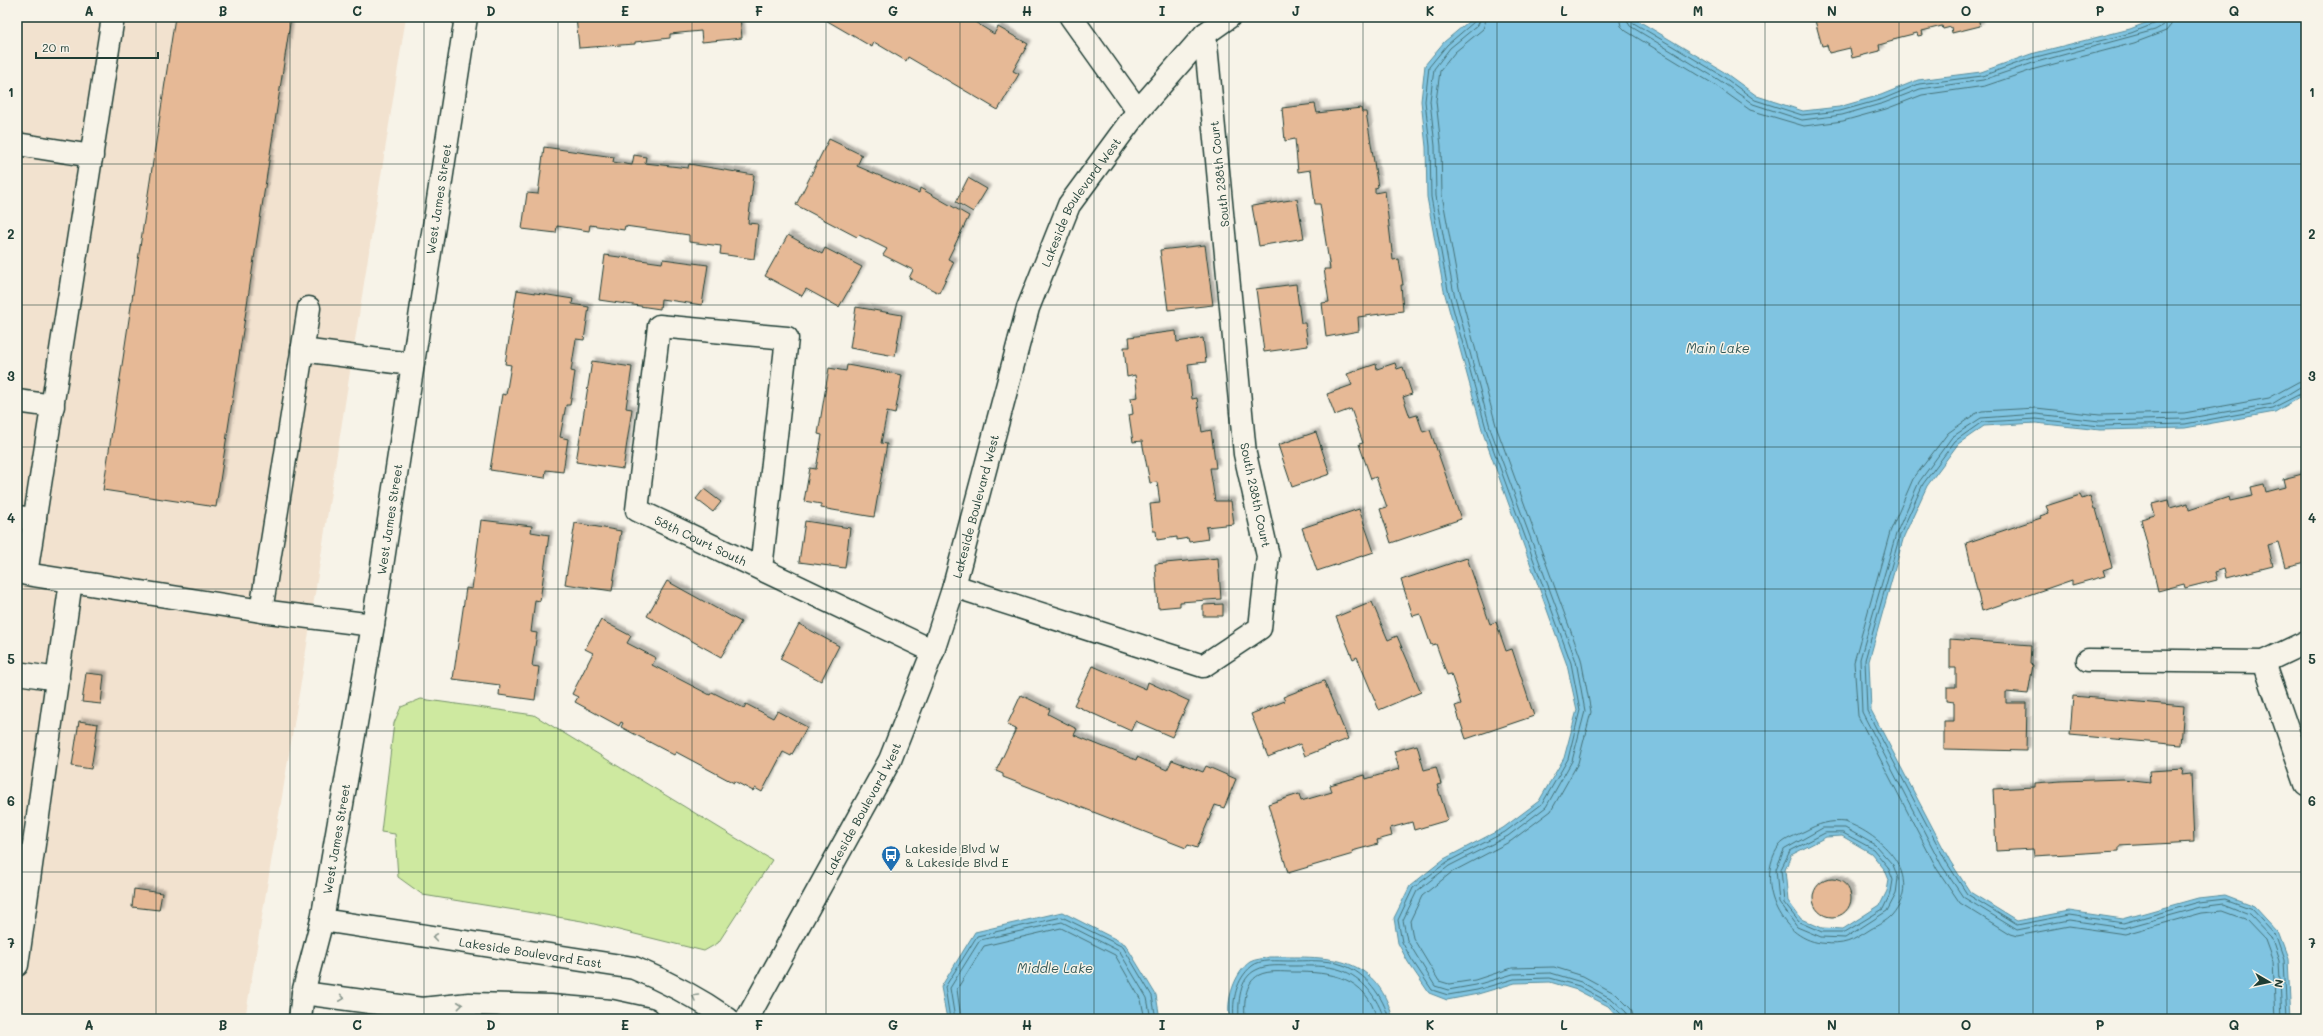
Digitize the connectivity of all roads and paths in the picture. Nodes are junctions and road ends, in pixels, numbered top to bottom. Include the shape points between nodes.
1 (113, 17) edge
2 (466, 17) edge
3 (1071, 17) edge
4 (1229, 17) edge
5 (1205, 34) junction
6 (1138, 111) junction
7 (17, 144) edge
8 (92, 156) junction
9 (309, 308) dead end
10 (302, 350) junction
11 (411, 364) junction
12 (17, 401) edge
13 (53, 406) junction
14 (26, 518) edge
15 (761, 569) junction
16 (71, 581) junction
17 (954, 586) junction
18 (261, 611) junction
19 (373, 625) junction
20 (2306, 642) edge
21 (932, 651) junction
22 (2088, 660) dead end
23 (2264, 662) junction
24 (17, 672) edge
25 (58, 679) junction
26 (2306, 784) edge
27 (25, 850) edge
28 (322, 920) junction
29 (17, 965) edge
30 (304, 992) junction
31 (422, 1009) junction
32 (300, 1019) edge
33 (400, 1019) edge
34 (648, 1019) edge
35 (728, 1019) edge
36 (747, 1019) edge

1 - 8 street
2 - 11 street, West James Street
3 - 6 street
4 - 5 street, Lakeside Boulevard West
5 - 6 street, Lakeside Boulevard West
5 - 17 street, South 238th Court via 1246,454 1268,556 1260,628 1203,666
6 - 17 street, Lakeside Boulevard West via 1069,204 1028,308
7 - 8 street
8 - 13 street
9 - 10 street
10 - 11 street
10 - 18 street
11 - 19 street, West James Street
12 - 13 street
13 - 14 street
14 - 16 street via 26,574
15 - 15 street, 58th Court South via 637,510 659,326 787,338
15 - 21 street, 58th Court South
16 - 18 street
16 - 25 street
17 - 21 street, Lakeside Boulevard West
18 - 19 street
19 - 28 street, West James Street
20 - 23 street
21 - 36 street, Lakeside Boulevard West via 890,760
22 - 23 street
23 - 26 street
24 - 25 street
25 - 27 street
27 - 29 street
28 - 30 street, West James Street
35 -> 28 street, Lakeside Boulevard East via 679,988 634,968
30 -> 31 street
30 - 32 street, West James Street
31 - 33 street
31 -> 34 street via 468,1004 551,1006 611,1011

